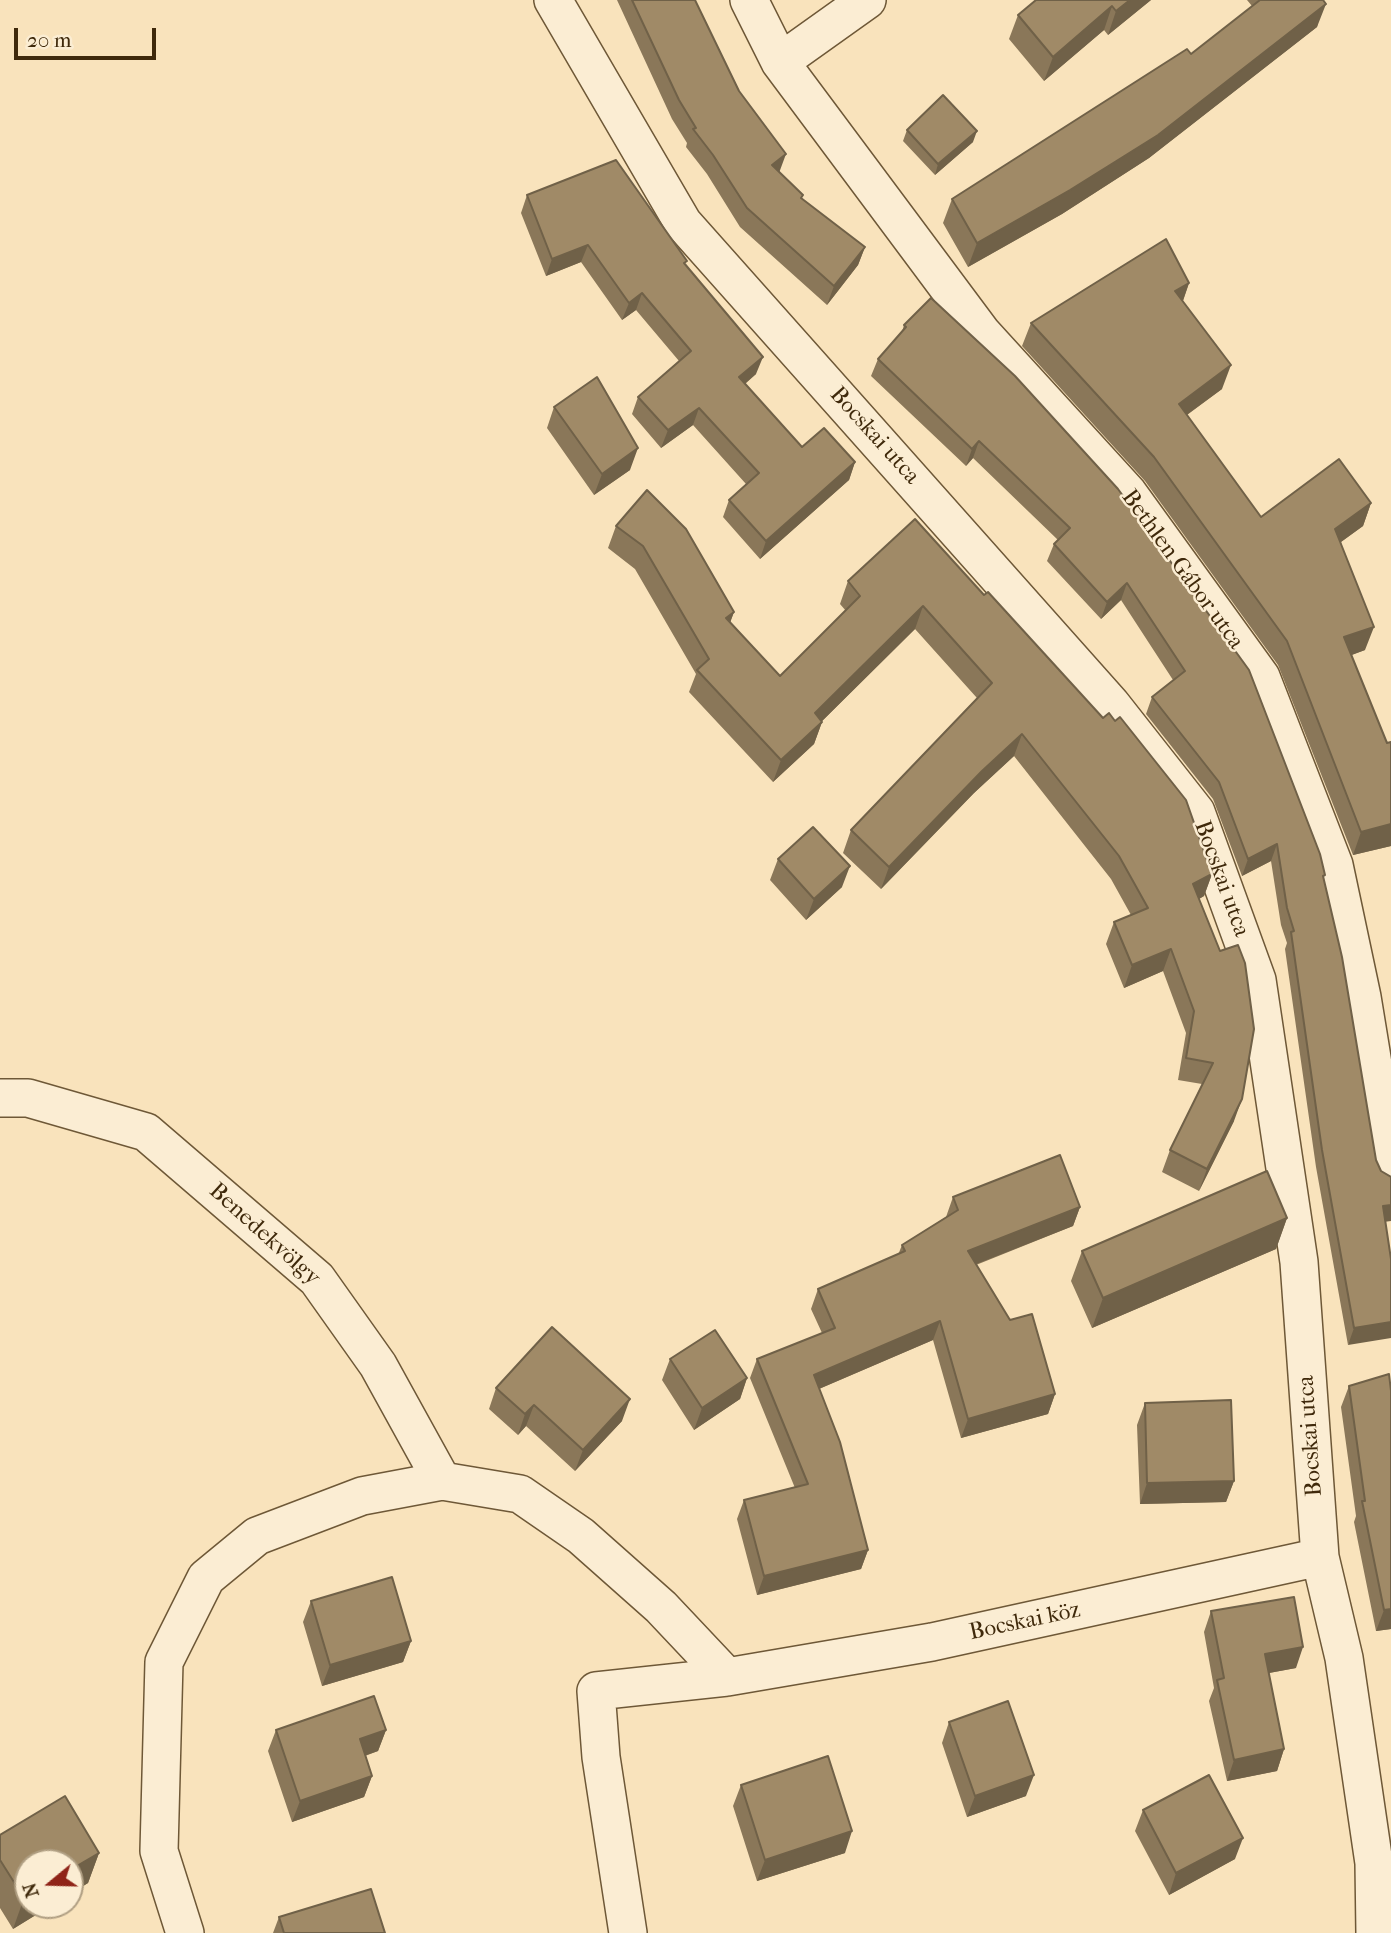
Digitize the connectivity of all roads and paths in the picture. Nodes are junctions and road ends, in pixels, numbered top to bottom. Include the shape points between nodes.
1 (553, 0) edge
2 (749, 0) edge
3 (867, 0) edge
4 (780, 62) junction
5 (0, 1098) edge
6 (1391, 1174) edge
7 (442, 1481) junction
8 (1320, 1557) junction
9 (727, 1678) junction
10 (185, 1933) edge
11 (628, 1933) edge
12 (1375, 1933) edge

1 - 8 street, Bocskai utca via 683,223 1111,704 1196,812 1257,980 1299,1262
2 - 4 street, Bethlen Gábor utca
3 - 4 street
4 - 6 street, Bethlen Gábor utca via 982,333 1128,494 1261,677 1334,865 1362,997
5 - 7 street, Benedekvölgy via 28,1098 146,1132 317,1279 378,1365
7 - 9 street via 520,1494 581,1536 661,1607
7 - 10 street via 362,1496 257,1536 206,1578 164,1662 159,1851
8 - 9 street, Bocskai köz via 932,1642
8 - 12 street, Bocskai utca via 1344,1658 1372,1849
9 - 11 street, Bocskai köz via 596,1692 601,1757

